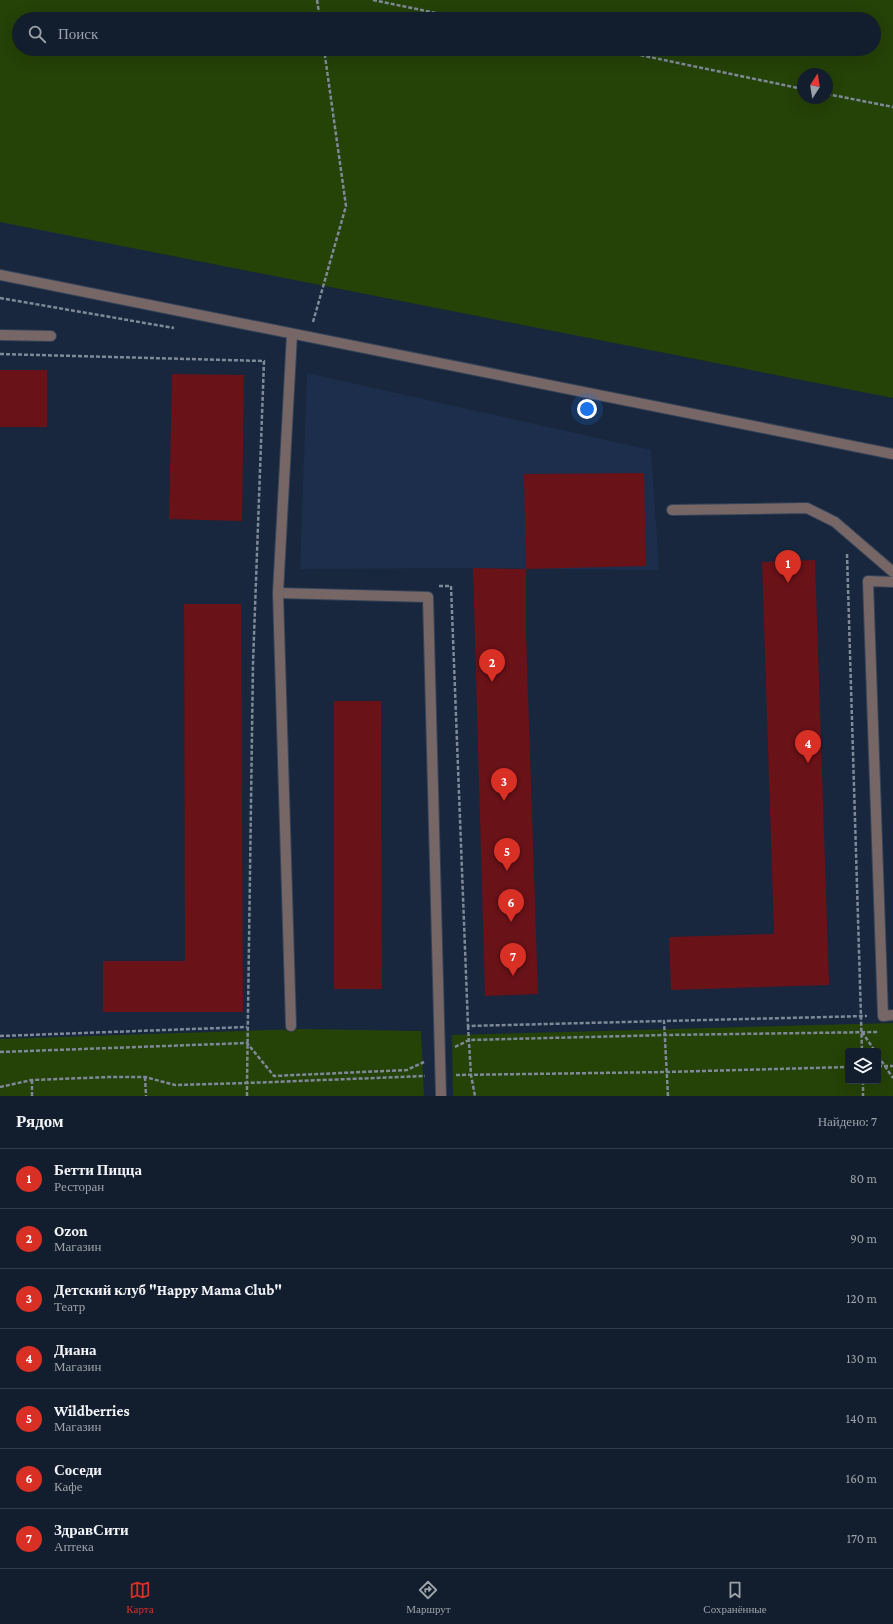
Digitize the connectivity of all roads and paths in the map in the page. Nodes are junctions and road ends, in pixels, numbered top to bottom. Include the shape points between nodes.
1 (317, 0) edge
2 (372, 0) edge
3 (319, 12) edge
4 (431, 12) edge
5 (325, 56) edge
6 (645, 56) edge
7 (797, 88) edge
8 (833, 95) edge
9 (893, 107) edge
10 (0, 275) edge
11 (0, 298) edge
12 (312, 324) dead end
13 (181, 330) dead end
14 (292, 334) junction
15 (0, 335) edge
16 (51, 336) dead end
17 (0, 354) edge
18 (893, 454) edge
19 (672, 510) dead end
20 (846, 531) junction
21 (893, 572) edge
22 (893, 582) edge
23 (435, 586) dead end
24 (278, 593) junction
25 (888, 1016) edge
26 (861, 1017) junction
27 (664, 1022) junction
28 (291, 1026) dead end
29 (468, 1026) junction
30 (248, 1027) junction
31 (862, 1032) junction
32 (877, 1032) dead end
33 (666, 1035) junction
34 (0, 1036) edge
35 (469, 1040) junction
36 (247, 1043) junction
37 (862, 1048) edge
38 (873, 1048) edge
39 (0, 1052) edge
40 (440, 1054) junction
41 (881, 1060) edge
42 (881, 1066) edge
43 (885, 1066) junction
44 (893, 1066) edge
45 (845, 1067) edge
46 (667, 1072) junction
47 (440, 1075) junction
48 (471, 1075) junction
49 (145, 1077) junction
50 (893, 1078) edge
51 (32, 1080) junction
52 (247, 1083) junction
53 (863, 1084) edge
54 (0, 1087) edge
55 (32, 1096) edge
56 (146, 1096) edge
57 (247, 1096) edge
58 (441, 1096) edge
59 (475, 1096) edge
60 (668, 1096) edge
61 (863, 1096) edge

1 - 3 path
2 - 4 path
5 - 12 path via 346,206
6 - 7 path
8 - 9 path
10 - 14 street
11 - 13 path
14 - 18 street
14 - 24 street
15 - 16 street
17 - 30 path via 264,361 253,663
19 - 20 street via 808,508 836,522
20 - 21 street
20 - 26 path
22 - 25 street via 868,581
23 - 29 path via 451,586
24 - 28 street
24 - 40 street via 428,597
25 - 26 path
26 - 27 path
26 - 31 path
27 - 29 path
27 - 33 path
29 - 35 path
30 - 34 path
30 - 36 path
31 - 32 path
31 - 33 path
31 - 37 path
31 - 38 path
33 - 35 path
33 - 46 path
35 - 40 path
35 - 48 path
36 - 39 path
36 - 40 path via 274,1076 408,1070
36 - 52 path
40 - 47 street
41 - 43 path
42 - 43 path
43 - 44 path
43 - 50 path
45 - 46 path
46 - 48 path
46 - 60 path
47 - 48 path
47 - 52 path
47 - 58 street
48 - 59 path
49 - 51 path via 69,1077
49 - 52 path via 175,1085
49 - 56 path
51 - 54 path
51 - 55 path
52 - 57 path
53 - 61 path

